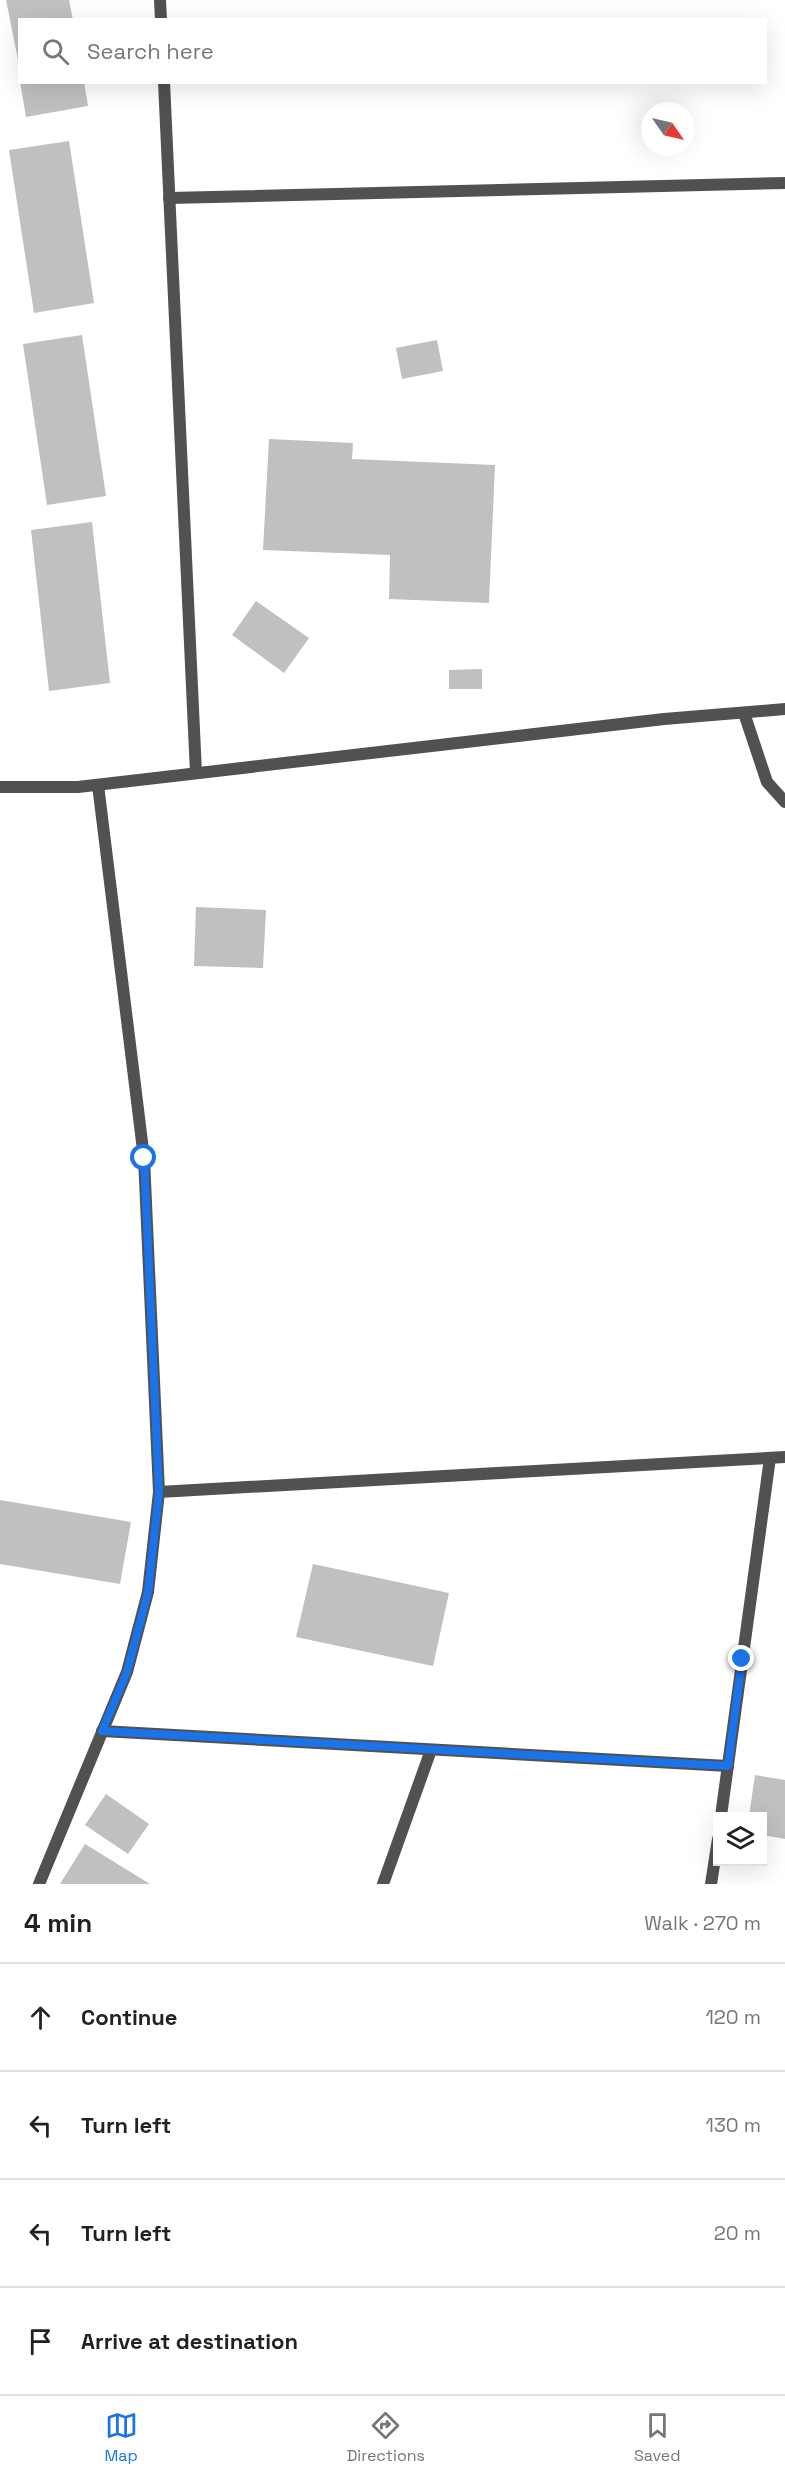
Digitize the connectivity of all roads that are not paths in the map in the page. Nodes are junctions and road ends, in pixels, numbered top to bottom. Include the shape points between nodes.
1 (160, 0) edge
2 (161, 18) edge
3 (164, 84) edge
4 (785, 183) edge
5 (169, 198) junction
6 (785, 709) edge
7 (744, 713) junction
8 (196, 773) junction
9 (98, 785) junction
10 (0, 787) edge
11 (785, 802) edge
12 (785, 1456) edge
13 (770, 1458) junction
14 (159, 1492) junction
15 (102, 1731) junction
16 (431, 1750) junction
17 (728, 1766) junction
18 (722, 1812) edge
19 (713, 1866) edge
20 (39, 1884) edge
21 (383, 1884) edge
22 (711, 1884) edge

1 - 2 street
3 - 5 street
4 - 5 street
5 - 8 street
6 - 7 street
7 - 8 street
7 - 11 street via 767,782
8 - 9 street
9 - 10 street
9 - 14 street via 144,1158
12 - 13 street
13 - 14 street
13 - 17 street
14 - 15 street via 148,1592 127,1672
15 - 16 street
15 - 20 street
16 - 17 street
16 - 21 street
17 - 18 street
19 - 22 street

